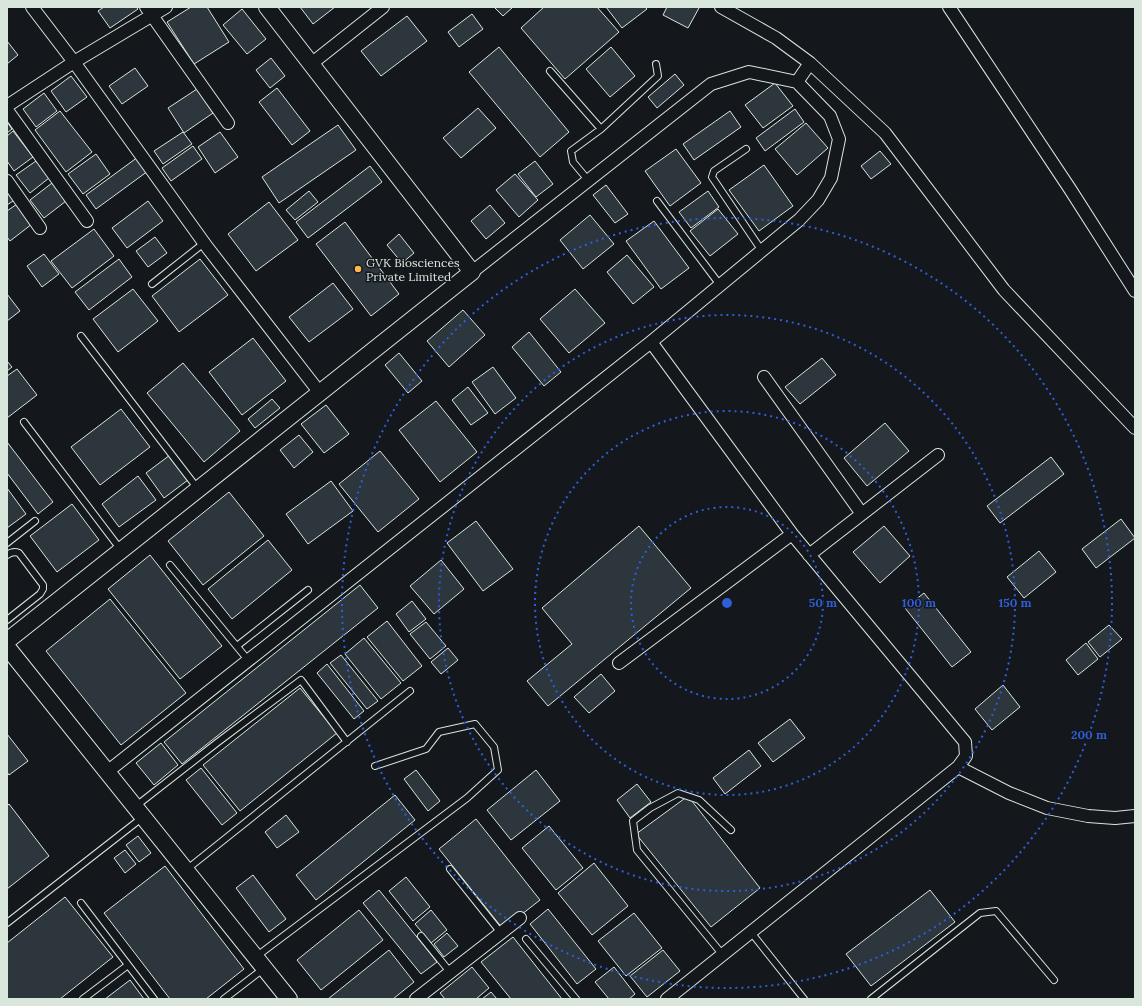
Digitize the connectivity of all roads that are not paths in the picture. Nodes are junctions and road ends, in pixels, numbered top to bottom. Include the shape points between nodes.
1 (32, 7) edge
2 (166, 7) edge
3 (267, 7) edge
4 (383, 7) edge
5 (721, 7) edge
6 (949, 7) edge
7 (149, 11) edge
8 (74, 62) junction
9 (810, 63) junction
10 (311, 64) junction
11 (656, 64) dead end
12 (550, 70) dead end
13 (797, 82) junction
14 (7, 106) edge
15 (7, 110) edge
16 (228, 123) dead end
17 (601, 129) junction
18 (746, 149) dead end
19 (588, 180) junction
20 (7, 181) edge
21 (657, 201) dead end
22 (87, 221) dead end
23 (40, 228) dead end
24 (204, 243) junction
25 (762, 251) junction
26 (472, 272) junction
27 (152, 284) dead end
28 (720, 285) junction
29 (1135, 291) edge
30 (81, 336) dead end
31 (651, 342) junction
32 (764, 377) dead end
33 (320, 393) junction
34 (24, 422) dead end
35 (1135, 428) edge
36 (938, 455) dead end
37 (198, 489) junction
38 (862, 514) junction
39 (35, 521) dead end
40 (792, 534) junction
41 (7, 543) edge
42 (121, 550) junction
43 (7, 555) edge
44 (809, 555) junction
45 (170, 565) dead end
46 (308, 590) dead end
47 (7, 620) edge
48 (7, 641) edge
49 (237, 646) junction
50 (7, 647) edge
51 (248, 660) junction
52 (619, 663) dead end
53 (410, 691) dead end
54 (347, 742) junction
55 (375, 766) dead end
56 (958, 767) junction
57 (107, 772) junction
58 (139, 812) junction
59 (1135, 816) edge
60 (731, 830) dead end
61 (450, 869) dead end
62 (186, 870) junction
63 (81, 903) dead end
64 (520, 918) dead end
65 (7, 923) edge
66 (750, 931) junction
67 (501, 933) junction
68 (421, 936) dead end
69 (526, 939) dead end
70 (722, 954) junction
71 (260, 962) junction
72 (128, 965) junction
73 (450, 972) junction
74 (1054, 980) dead end
75 (83, 999) edge
76 (154, 999) edge
77 (224, 999) edge
78 (289, 999) edge
79 (416, 999) edge
80 (576, 999) edge
81 (667, 999) edge
82 (804, 999) edge
83 (871, 999) edge

1 - 8 street
2 - 7 street
3 - 10 street
4 - 10 street
5 - 9 street via 776,38
6 - 29 street
7 - 8 street
7 - 16 street
8 - 14 street
8 - 24 street
9 - 13 street
9 - 35 street via 885,133 1004,290
10 - 26 street
11 - 17 lane via 658,76
12 - 17 lane
13 - 19 street via 749,72 711,84
13 - 25 street via 830,116 839,139 831,178 818,200
15 - 22 street
17 - 19 lane via 571,151 573,162
18 - 25 lane via 714,171 712,177
19 - 26 street
20 - 23 street
21 - 28 lane
24 - 27 lane
24 - 33 street
25 - 28 street
26 - 33 street
28 - 31 street
30 - 37 lane
31 - 40 street
31 - 51 street
32 - 38 street
33 - 37 street
34 - 42 lane
36 - 38 street
37 - 42 street
38 - 44 street
39 - 41 lane
40 - 44 street
40 - 52 street
42 - 48 street
43 - 47 lane via 19,553 43,585 40,594
44 - 56 street via 965,742 966,756
45 - 49 lane
46 - 49 lane
49 - 51 lane
50 - 57 street
51 - 57 street
53 - 54 lane
54 - 58 lane via 301,680 218,742
54 - 62 lane
55 - 71 lane via 426,749 439,732 475,724 494,747 498,770 467,798
56 - 59 street via 1008,793 1047,808 1088,816
56 - 66 street
57 - 58 street
58 - 62 street
58 - 65 lane
60 - 70 lane via 699,800 678,793 650,808 633,821 637,850
61 - 67 lane
62 - 71 street
63 - 72 lane
64 - 67 street
66 - 70 street
66 - 82 lane
67 - 73 street
68 - 73 lane
69 - 80 lane
70 - 81 street
71 - 77 lane
71 - 78 street
72 - 75 lane
72 - 76 lane
73 - 79 street
74 - 83 lane via 996,911 980,913

